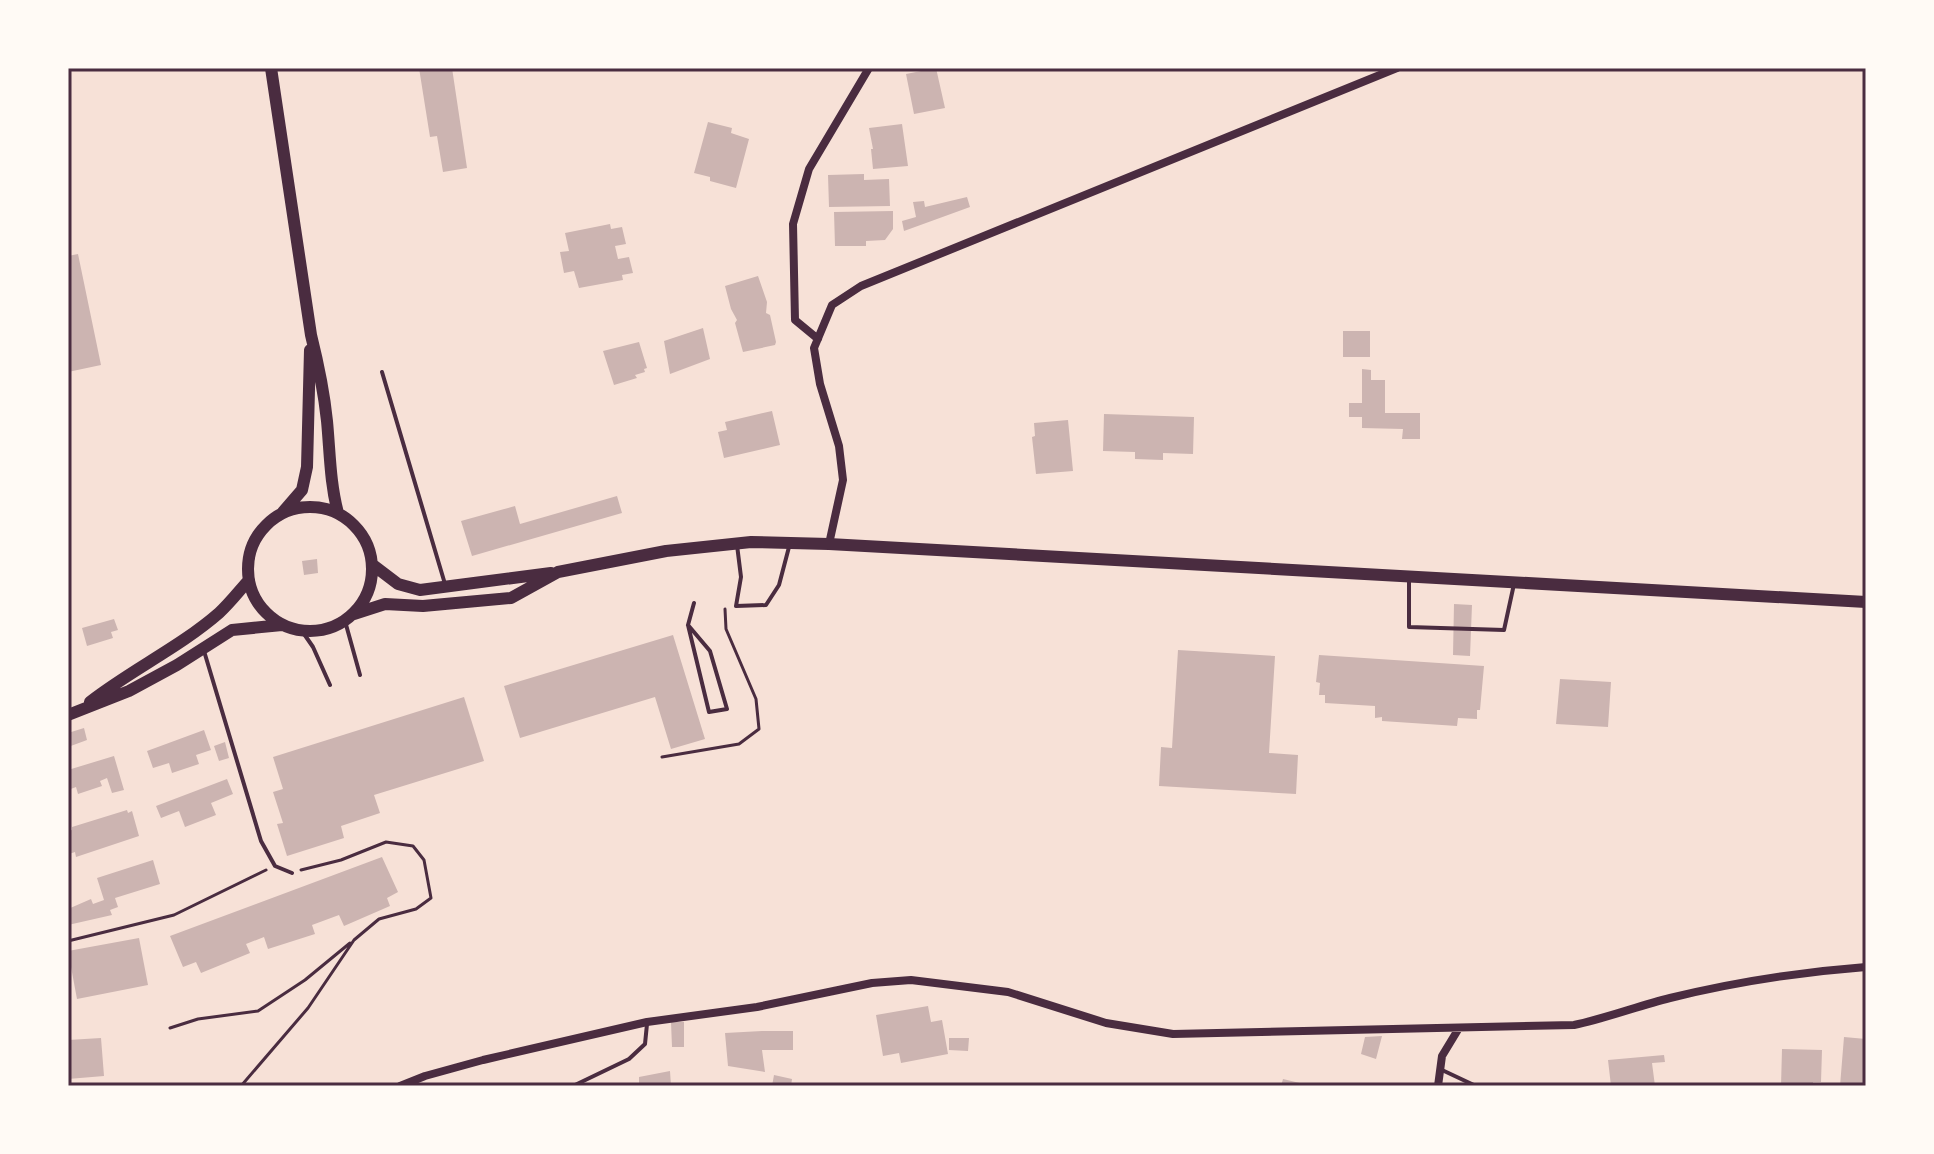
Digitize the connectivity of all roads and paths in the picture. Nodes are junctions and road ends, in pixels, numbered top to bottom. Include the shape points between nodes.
1 (271, 68) edge
2 (869, 68) edge
3 (1397, 68) edge
4 (311, 335) junction
5 (818, 339) junction
6 (382, 372) dead end
7 (338, 513) junction
8 (279, 515) junction
9 (737, 543) junction
10 (790, 543) junction
11 (829, 544) junction
12 (373, 565) junction
13 (558, 572) junction
14 (1409, 576) junction
15 (249, 580) junction
16 (1515, 582) junction
17 (446, 586) junction
18 (1866, 602) edge
19 (694, 603) dead end
20 (349, 618) junction
21 (282, 625) junction
22 (688, 625) junction
23 (302, 631) junction
24 (203, 649) junction
25 (360, 675) dead end
26 (330, 685) dead end
27 (73, 713) edge
28 (275, 866) junction
29 (292, 873) joint
30 (354, 940) junction
31 (68, 941) edge
32 (1866, 967) edge
33 (647, 1022) junction
34 (170, 1028) dead end
35 (1459, 1028) junction
36 (1439, 1068) junction
37 (575, 1085) edge
38 (241, 1086) edge
39 (400, 1086) edge
40 (1438, 1086) edge
41 (1476, 1086) edge

1 - 4 main road
2 - 5 street via 809,169 793,224 795,320
3 - 5 street via 861,286 832,305
4 - 7 main road
4 - 8 main road via 307,467 302,490
5 - 11 street via 814,348 820,384 839,446 843,480
6 - 17 lane
7 - 8 main road via 298,508
7 - 12 main road via 362,535
8 - 15 main road via 257,536
9 - 10 main road
9 - 10 lane via 741,577 736,606 766,605 779,585
9 - 13 main road
10 - 11 main road
11 - 14 main road
12 - 17 main road via 398,584 420,590
12 - 20 main road via 365,600
13 - 17 main road
13 - 20 main road via 511,598 385,604
14 - 16 main road
14 - 16 lane via 1409,627 1504,630
15 - 21 main road via 266,614
15 - 27 main road via 209,621
16 - 18 main road
19 - 22 lane
20 - 23 main road
20 - 25 lane
21 - 23 main road
21 - 24 main road via 232,630
22 - 22 lane via 709,712 727,709 710,651
23 - 26 lane
24 - 27 main road via 129,691
24 - 28 lane via 261,841
28 - 29 lane
28 - 31 path via 174,915
29 - 30 path via 386,842 413,846 424,860 431,898 416,909 379,919
30 - 34 path via 258,1011
30 - 38 path via 308,1008
32 - 35 street via 1793,972 1668,998 1574,1025
33 - 35 street via 911,980 1008,992 1106,1023 1173,1034
33 - 37 lane via 645,1044 629,1059
33 - 39 street via 483,1060
35 - 36 street
36 - 40 street
36 - 41 lane

